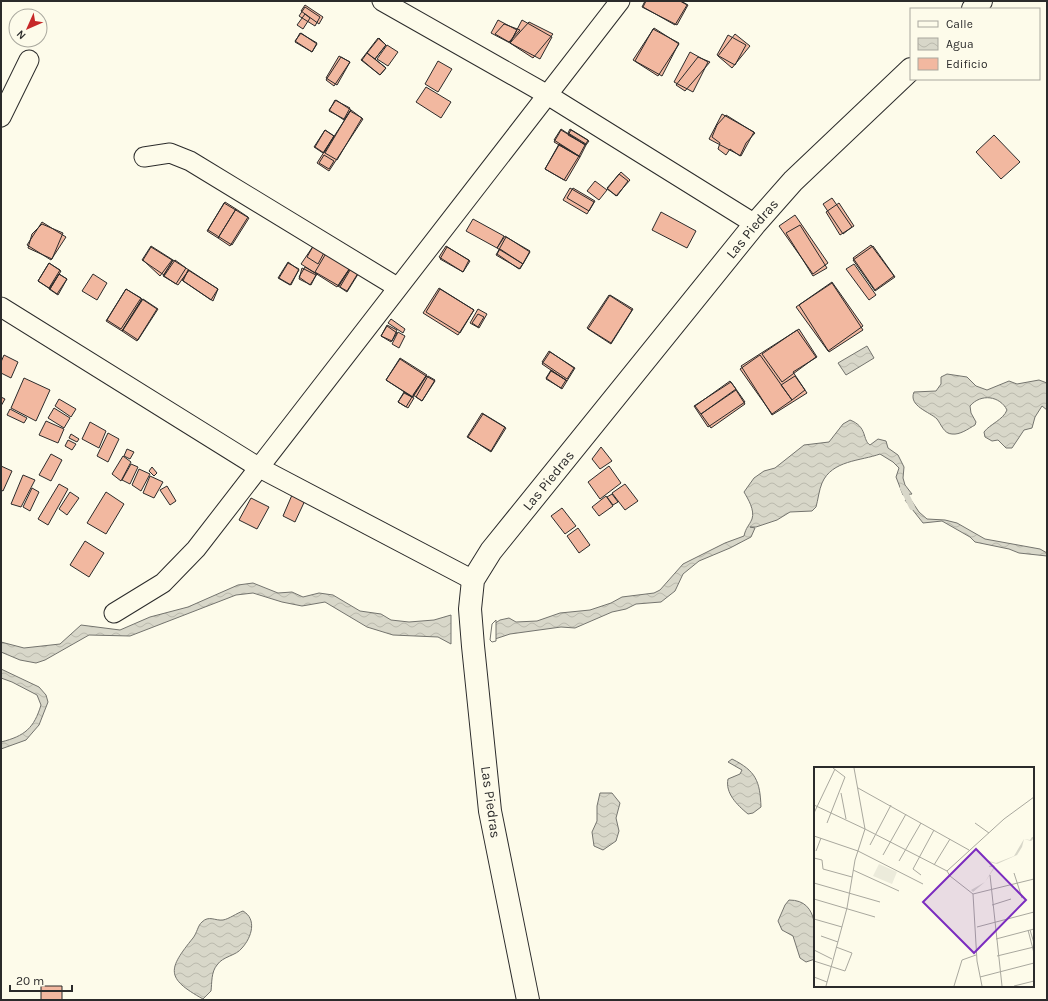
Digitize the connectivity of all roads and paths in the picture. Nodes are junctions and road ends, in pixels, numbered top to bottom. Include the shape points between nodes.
1 (382, 1) edge
2 (620, 1) edge
3 (29, 60) dead end
4 (910, 70) edge
5 (546, 94) junction
6 (1, 117) edge
7 (144, 157) dead end
8 (755, 224) junction
9 (397, 287) junction
10 (1, 307) edge
11 (258, 467) junction
12 (473, 580) junction
13 (114, 613) dead end
14 (528, 1000) edge

1 - 5 street
2 - 5 street
3 - 6 street
4 - 8 street, Las Piedras via 793,181
5 - 8 street
5 - 9 street
7 - 9 street via 170,153 190,161
8 - 12 street, Las Piedras via 496,545
9 - 11 street
10 - 11 street
11 - 12 street
11 - 13 street via 196,549 163,583
12 - 14 street, Las Piedras via 470,609 490,811

